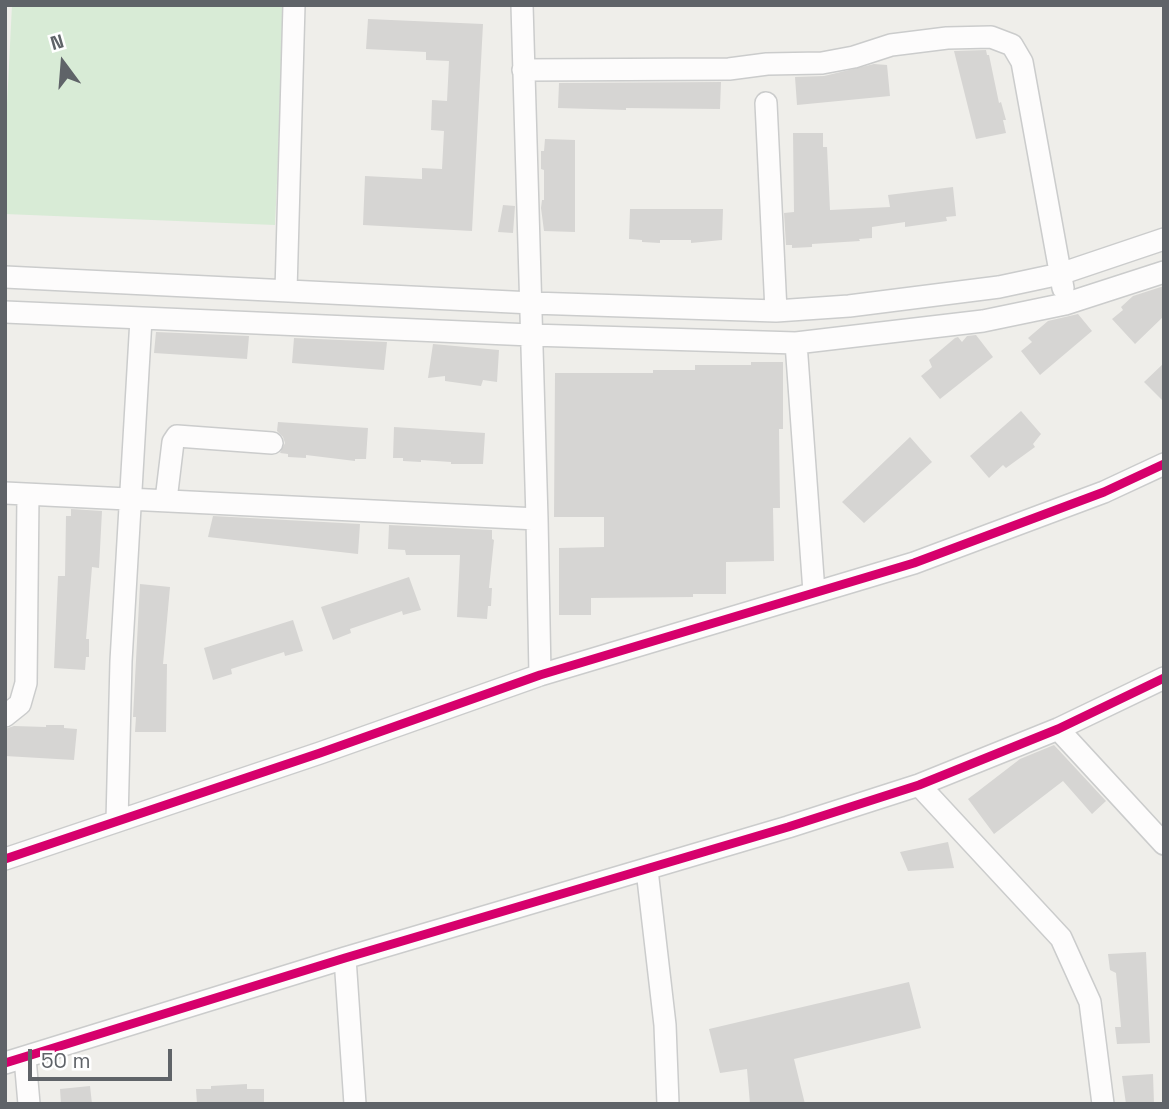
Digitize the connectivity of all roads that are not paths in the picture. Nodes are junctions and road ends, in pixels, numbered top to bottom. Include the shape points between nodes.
1 (294, 5) edge
2 (522, 5) edge
3 (523, 70) junction
4 (766, 103) dead end
5 (1164, 239) edge
6 (1164, 272) edge
7 (1060, 274) junction
8 (5, 277) edge
9 (286, 291) junction
10 (531, 303) junction
11 (1065, 304) junction
12 (776, 311) junction
13 (5, 312) edge
14 (142, 318) junction
15 (531, 335) junction
16 (796, 343) junction
17 (272, 443) dead end
18 (1164, 464) edge
19 (5, 493) edge
20 (28, 495) junction
21 (132, 499) junction
22 (166, 500) junction
23 (537, 519) junction
24 (814, 592) junction
25 (540, 675) junction
26 (1164, 678) edge
27 (5, 716) edge
28 (1058, 729) junction
29 (919, 785) junction
30 (117, 821) junction
31 (1164, 844) edge
32 (5, 859) edge
33 (648, 870) junction
34 (345, 958) junction
35 (15, 1060) edge
36 (29, 1104) edge
37 (355, 1104) edge
38 (668, 1104) edge
39 (1104, 1104) edge

1 - 9 street
2 - 3 street
3 - 7 street via 729,69 822,63 891,45 947,38 990,37 1012,45 1022,62
3 - 10 street
4 - 12 street
5 - 7 street
6 - 11 street
7 - 11 street
7 - 12 street via 999,287
8 - 9 street
9 - 10 street
10 - 12 street
10 - 15 street
11 - 16 street via 983,321
13 - 14 street
14 - 15 street
14 - 21 street
15 - 16 street
15 - 23 street
16 - 24 street
17 - 22 street via 177,436
18 - 24 street via 1012,528
19 - 20 street
20 - 21 street
20 - 27 street via 26,683 20,704
21 - 22 street
21 - 30 street
22 - 23 street
23 - 25 street
24 - 25 street
25 - 30 street
26 - 28 street
28 - 29 street
28 - 31 street
29 - 33 street
29 - 39 street via 1061,938 1090,1002
30 - 32 street
33 - 34 street
33 - 38 street via 665,1025
34 - 35 street
34 - 37 street
35 - 36 street

